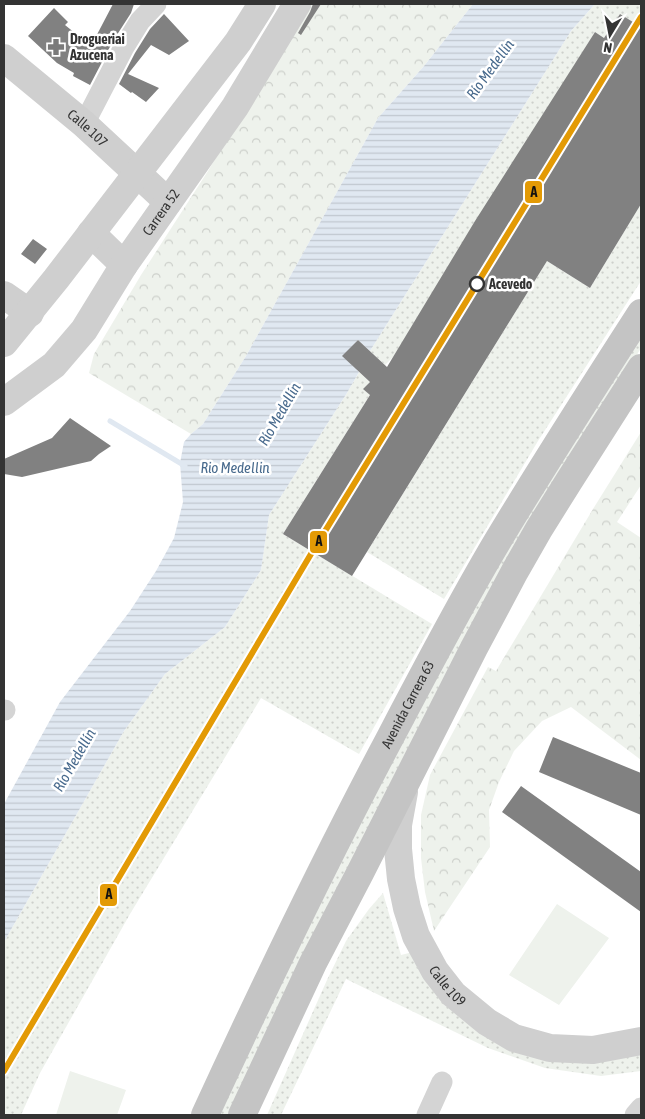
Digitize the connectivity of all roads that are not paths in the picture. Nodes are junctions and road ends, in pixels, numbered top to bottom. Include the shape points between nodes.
1 (156, 4) edge
2 (262, 4) edge
3 (297, 4) edge
4 (4, 58) edge
5 (84, 124) junction
6 (137, 174) junction
7 (168, 202) junction
8 (91, 233) junction
9 (124, 265) junction
10 (4, 295) edge
11 (30, 313) junction
12 (641, 313) edge
13 (4, 343) edge
14 (641, 368) edge
15 (4, 402) edge
16 (405, 784) junction
17 (641, 1041) edge
18 (442, 1082) dead end
19 (641, 1108) edge
20 (205, 1115) edge
21 (242, 1115) edge
22 (426, 1115) edge
23 (635, 1115) edge

1 - 5 street via 124,47
2 - 6 main road via 238,42
3 - 7 main road, Carrera 52 via 235,107
4 - 5 main road, Calle 107
5 - 6 main road, Calle 107
6 - 7 main road, Calle 107
6 - 8 main road
7 - 9 main road, Carrera 52
8 - 9 main road
8 - 11 main road
9 - 15 main road, Carrera 52 via 84,330 54,365
10 - 11 main road
11 - 13 main road
12 - 20 highway, Avenida Carrera 63 via 516,510 427,666 306,900
14 - 16 highway via 539,529
16 - 17 main road, Calle 109 via 398,825 398,849 407,908 416,936 435,971 453,994 487,1022 514,1038 550,1048 593,1050
16 - 21 highway via 309,969
18 - 22 street
19 - 23 street

